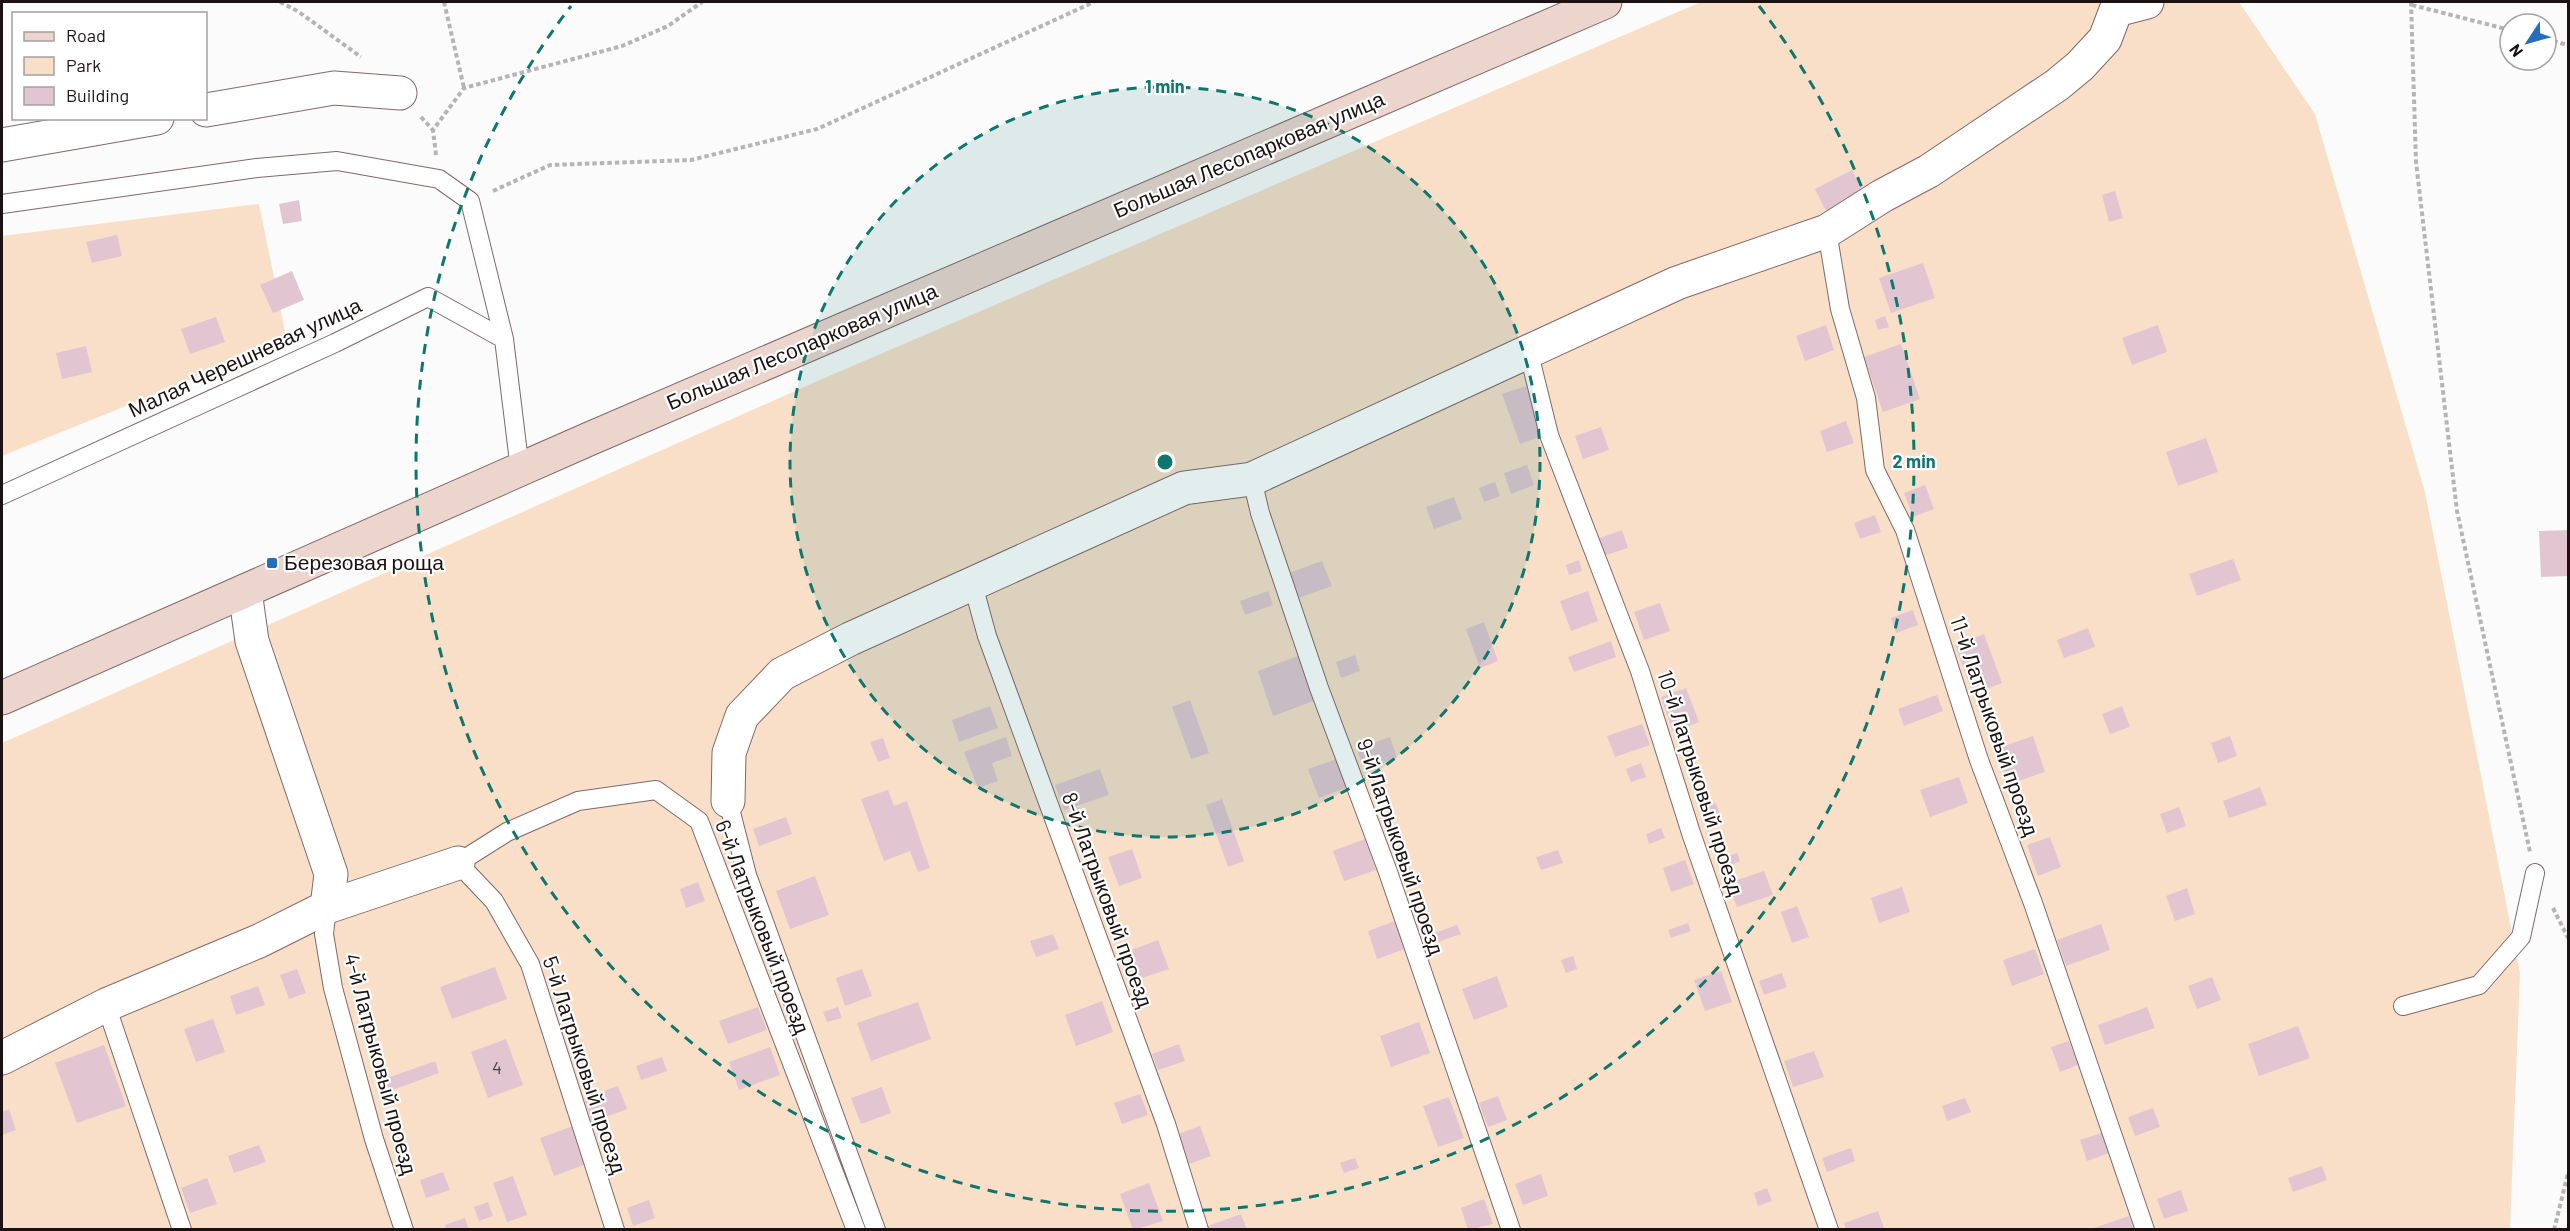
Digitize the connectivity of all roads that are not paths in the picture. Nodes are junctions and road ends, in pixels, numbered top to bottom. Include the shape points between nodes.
1 (1605, 2) edge
2 (2126, 4) edge
3 (400, 93) dead end
4 (207, 110) edge
5 (146, 120) edge
6 (2, 145) edge
7 (2, 204) edge
8 (1827, 231) junction
9 (504, 339) junction
10 (1528, 350) junction
11 (520, 470) junction
12 (1252, 479) junction
13 (2, 495) edge
14 (973, 585) junction
15 (245, 591) junction
16 (2, 698) edge
17 (728, 801) joint
18 (458, 863) junction
19 (2535, 873) road end
20 (327, 908) junction
21 (106, 1005) junction
22 (2403, 1006) dead end
23 (2, 1058) edge
24 (183, 1230) edge
25 (404, 1230) edge
26 (615, 1230) edge
27 (856, 1230) edge
28 (876, 1230) edge
29 (1199, 1230) edge
30 (1510, 1230) edge
31 (1829, 1230) edge
32 (2145, 1230) edge

1 - 11 main road, Большая Лесопарковая улица
2 - 8 street via 2105,39 2057,85 1929,171
3 - 4 street via 334,88
5 - 6 street
7 - 9 lane via 257,168 337,161 438,179 470,201
8 - 10 street via 1677,283
8 - 32 lane, 11-й Латрыковый проезд via 1840,309 1866,398 1875,470 1905,530 1979,760 2033,903
9 - 11 lane
9 - 13 lane, Малая Черешневая улица via 429,297
10 - 12 street
10 - 31 lane, 10-й Латрыковый проезд via 1549,435 1640,671 1691,833
11 - 15 main road, Большая Лесопарковая улица
12 - 14 street via 1184,488
12 - 30 lane, 9-й Латрыковый проезд via 1316,677 1388,872
14 - 17 street via 850,639 782,674 742,716 729,753
14 - 29 lane, 8-й Латрыковый проезд via 987,636 1166,1124
15 - 16 main road, Большая Лесопарковая улица
15 - 20 street via 252,641 331,874
17 - 28 lane via 747,875
18 - 20 street
18 - 26 lane, 5-й Латрыковый проезд via 494,901 530,964
18 - 27 lane, 6-й Латрыковый проезд via 507,832 578,801 656,790 699,821
19 - 22 lane via 2520,937 2479,985
20 - 21 street via 260,941
20 - 25 lane, 4-й Латрыковый проезд via 324,934 333,988 374,1139
21 - 23 street
21 - 24 lane

